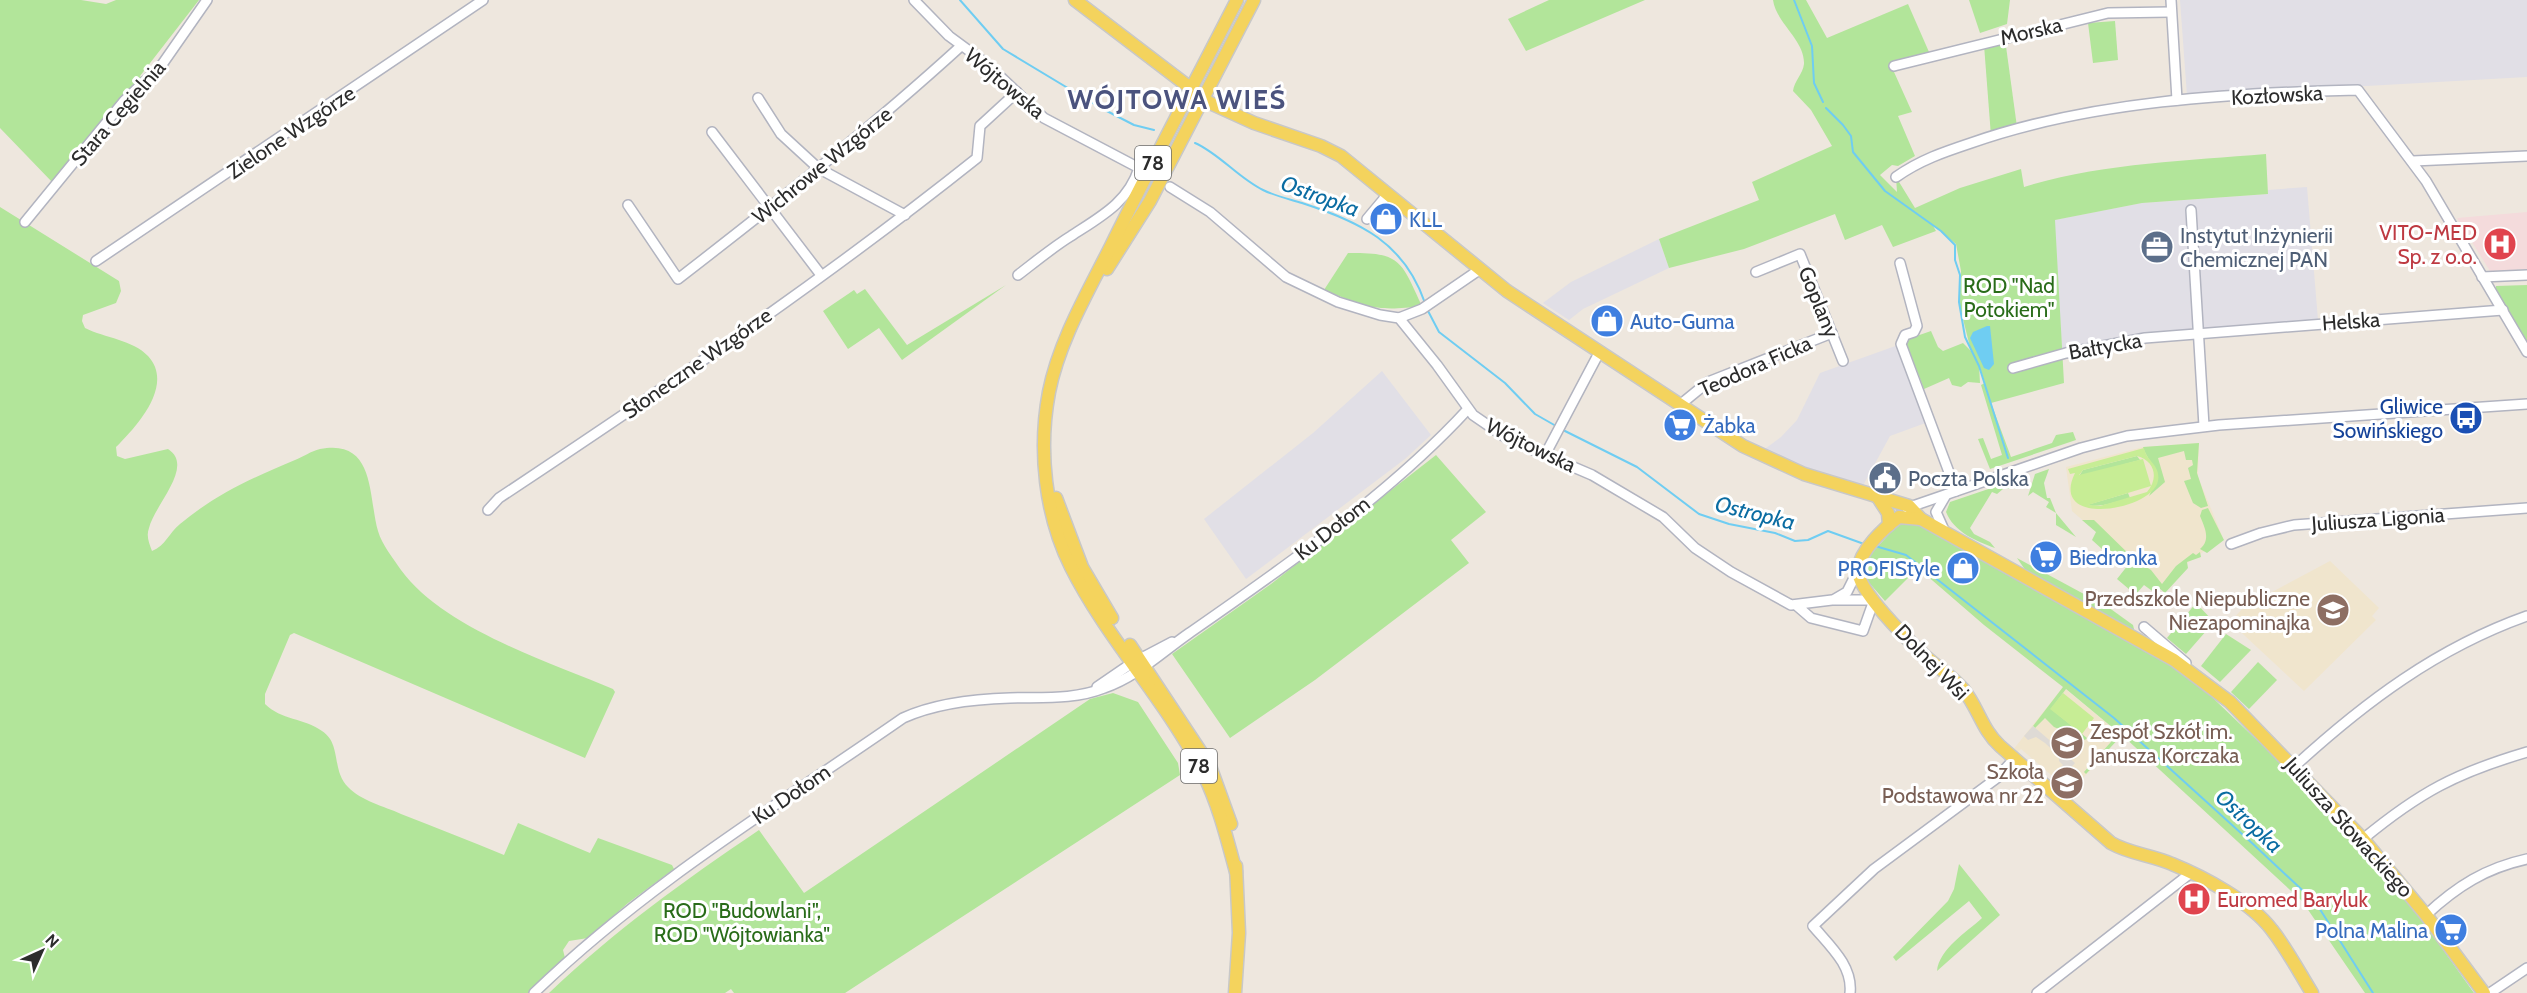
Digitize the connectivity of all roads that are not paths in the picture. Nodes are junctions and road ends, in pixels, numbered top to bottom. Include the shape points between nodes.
1 (207, 0) edge
2 (483, 0) edge
3 (914, 0) edge
4 (1075, 0) edge
5 (1237, 0) edge
6 (1254, 0) edge
7 (2171, 0) edge
8 (2170, 12) junction
9 (961, 46) junction
10 (1894, 66) dead end
11 (1191, 90) junction
12 (1017, 92) junction
13 (758, 98) dead end
14 (1203, 99) junction
15 (2177, 100) junction
16 (712, 132) dead end
17 (2527, 156) edge
18 (2413, 161) junction
19 (818, 168) junction
20 (1896, 177) dead end
21 (1170, 187) dead end
22 (1388, 194) junction
23 (628, 205) dead end
24 (771, 207) junction
25 (2191, 210) dead end
26 (905, 215) junction
27 (1367, 219) dead end
28 (24, 222) dead end
29 (97, 257) dead end
30 (1900, 263) dead end
31 (1479, 270) junction
32 (1756, 272) dead end
33 (821, 275) junction
34 (1018, 275) dead end
35 (2527, 275) edge
36 (2482, 277) junction
37 (2503, 310) junction
38 (1399, 318) junction
39 (1074, 324) junction
40 (1832, 333) junction
41 (2198, 334) junction
42 (1600, 351) junction
43 (2527, 352) edge
44 (1843, 361) dead end
45 (2013, 368) dead end
46 (1681, 404) junction
47 (2527, 404) edge
48 (1468, 409) junction
49 (2204, 426) junction
50 (1545, 455) junction
51 (1956, 491) junction
52 (1946, 495) junction
53 (1877, 496) junction
54 (1909, 506) junction
55 (2527, 508) edge
56 (488, 510) dead end
57 (1921, 519) junction
58 (1894, 521) junction
59 (1944, 531) junction
60 (2231, 544) dead end
61 (1858, 570) junction
62 (1832, 600) junction
63 (1874, 600) junction
64 (1796, 605) junction
65 (2527, 616) edge
66 (2144, 627) dead end
67 (1139, 665) junction
68 (2198, 676) junction
69 (2527, 752) edge
70 (2014, 759) junction
71 (2295, 766) junction
72 (2362, 839) junction
73 (2527, 859) edge
74 (2192, 872) junction
75 (2426, 915) junction
76 (2527, 968) edge
77 (534, 993) edge
78 (1233, 993) edge
79 (1850, 993) edge
80 (2037, 993) edge
81 (2312, 993) edge
82 (2484, 993) edge
83 (2490, 993) edge

1 - 28 street, Stara Cegielnia via 160,66 124,101
2 - 29 street, Zielone Wzgórze via 358,87
3 - 9 street, Wójtowska
4 - 11 main road
5 - 11 main road, 78
6 - 14 main road, 78
7 - 8 street
8 - 10 street, Morska via 2108,13
8 - 15 street
9 - 12 street, Wójtowska
9 - 19 street, Wichrowe Wzgórze
11 - 14 main road
11 - 39 main road, 78
12 - 26 street, Słoneczne Wzgórze via 980,126 977,158
12 - 34 street, Wójtowska via 1044,118 1138,168 1122,200 1108,213
13 - 19 street via 781,134
14 - 22 main road via 1236,116 1324,147
14 - 39 main road, 78 via 1150,201
15 - 18 street, Kozłowska via 2358,90
15 - 20 street, Kozłowska via 2018,127 1918,162
16 - 24 street
17 - 18 street
18 - 36 street, Kozłowska
19 - 24 street, Wichrowe Wzgórze
19 - 26 street
21 - 38 street via 1210,212 1286,277 1338,302
22 - 27 street
22 - 31 main road
23 - 24 street, Wichrowe Wzgórze via 678,279
24 - 33 street
25 - 41 street
26 - 33 street, Słoneczne Wzgórze
30 - 51 street via 1917,326 1901,344
31 - 38 street via 1422,309
31 - 42 main road
32 - 40 street, Goplany via 1800,254
33 - 56 street, Słoneczne Wzgórze via 626,414 499,498
35 - 36 street
36 - 37 street, Kozłowska
37 - 41 street, Helska
37 - 43 street, Kozłowska
38 - 48 street, Wójtowska
39 - 67 main road, 78 via 1049,393 1046,459 1050,505 1080,583
40 - 44 street, Goplany
40 - 46 street, Teodora Ficka via 1708,382
41 - 45 street, Bałtycka via 2066,353
41 - 49 street
42 - 46 main road
42 - 50 street
46 - 53 main road via 1767,459
47 - 49 street
48 - 50 street, Wójtowska via 1508,439
48 - 67 street, Ku Dołom via 1430,449 1357,509 1187,635
49 - 51 street via 2127,436 2081,448
50 - 64 street, Wójtowska via 1592,475 1635,500 1731,572 1785,603
51 - 52 street
52 - 54 street
52 - 59 street via 1936,512
53 - 54 main road
53 - 58 main road
54 - 57 main road, Juliusza Słowackiego
54 - 58 street
55 - 60 street, Juliusza Ligonia via 2294,525
57 - 58 main road, Juliusza Słowackiego
57 - 59 main road, Juliusza Słowackiego
58 - 61 main road via 1867,551
59 - 68 main road, Juliusza Słowackiego
61 - 62 street via 1847,592
61 - 63 main road, Dolnej Wsi
62 - 63 street
62 - 64 street
63 - 64 street, Dolnej Wsi via 1863,631 1811,618
63 - 70 main road, Dolnej Wsi via 1922,653 1963,689 1986,732
65 - 71 street via 2477,635 2410,673 2369,702
66 - 68 street, Juliusza Słowackiego
67 - 77 street, Ku Dołom via 1090,692 1069,697 1006,698 945,705 903,718 666,880 582,947
67 - 78 main road, 78 via 1204,775 1221,818 1236,872 1239,912
68 - 71 main road, Juliusza Słowackiego
69 - 72 street via 2448,779
70 - 74 main road, Dolnej Wsi via 2110,843
70 - 79 street via 1997,778 1874,868 1813,926 1845,965 1852,979
71 - 72 main road, Juliusza Słowackiego
72 - 75 main road, Juliusza Słowackiego
73 - 75 street via 2476,875
74 - 80 street
74 - 81 main road, Dolnej Wsi via 2261,917
75 - 82 main road, Juliusza Słowackiego
76 - 83 street

